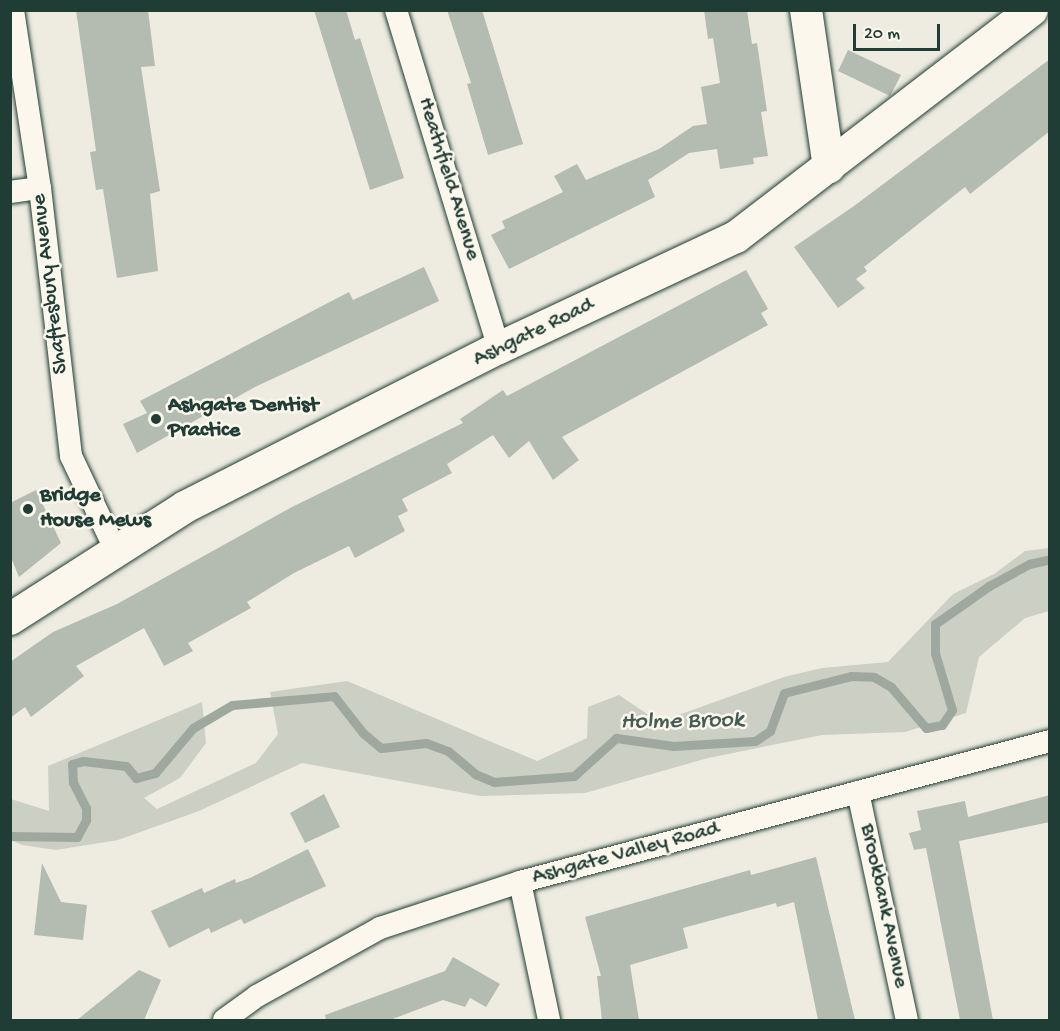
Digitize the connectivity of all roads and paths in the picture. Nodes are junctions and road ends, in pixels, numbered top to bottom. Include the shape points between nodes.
1 (13, 10) edge
2 (396, 10) edge
3 (806, 10) edge
4 (1032, 10) edge
5 (829, 167) junction
6 (40, 188) junction
7 (10, 192) edge
8 (499, 348) junction
9 (115, 549) junction
10 (10, 619) edge
11 (1050, 741) edge
12 (858, 792) junction
13 (520, 882) junction
14 (224, 1020) edge
15 (549, 1020) edge
16 (907, 1020) edge

1 - 6 street, Shaftesbury Avenue
2 - 8 street, Heathfield Avenue
3 - 5 street
4 - 5 street, Ashgate Road
5 - 8 street, Ashgate Road via 736,237
6 - 7 street
6 - 9 street, Shaftesbury Avenue via 71,456
8 - 9 street, Ashgate Road via 185,507
9 - 10 street, Ashgate Road
11 - 12 street, Ashgate Valley Road
12 - 13 street, Ashgate Valley Road
12 - 16 street, Brookbank Avenue
13 - 14 street, Ashgate Valley Road via 380,928 257,996
13 - 15 street

